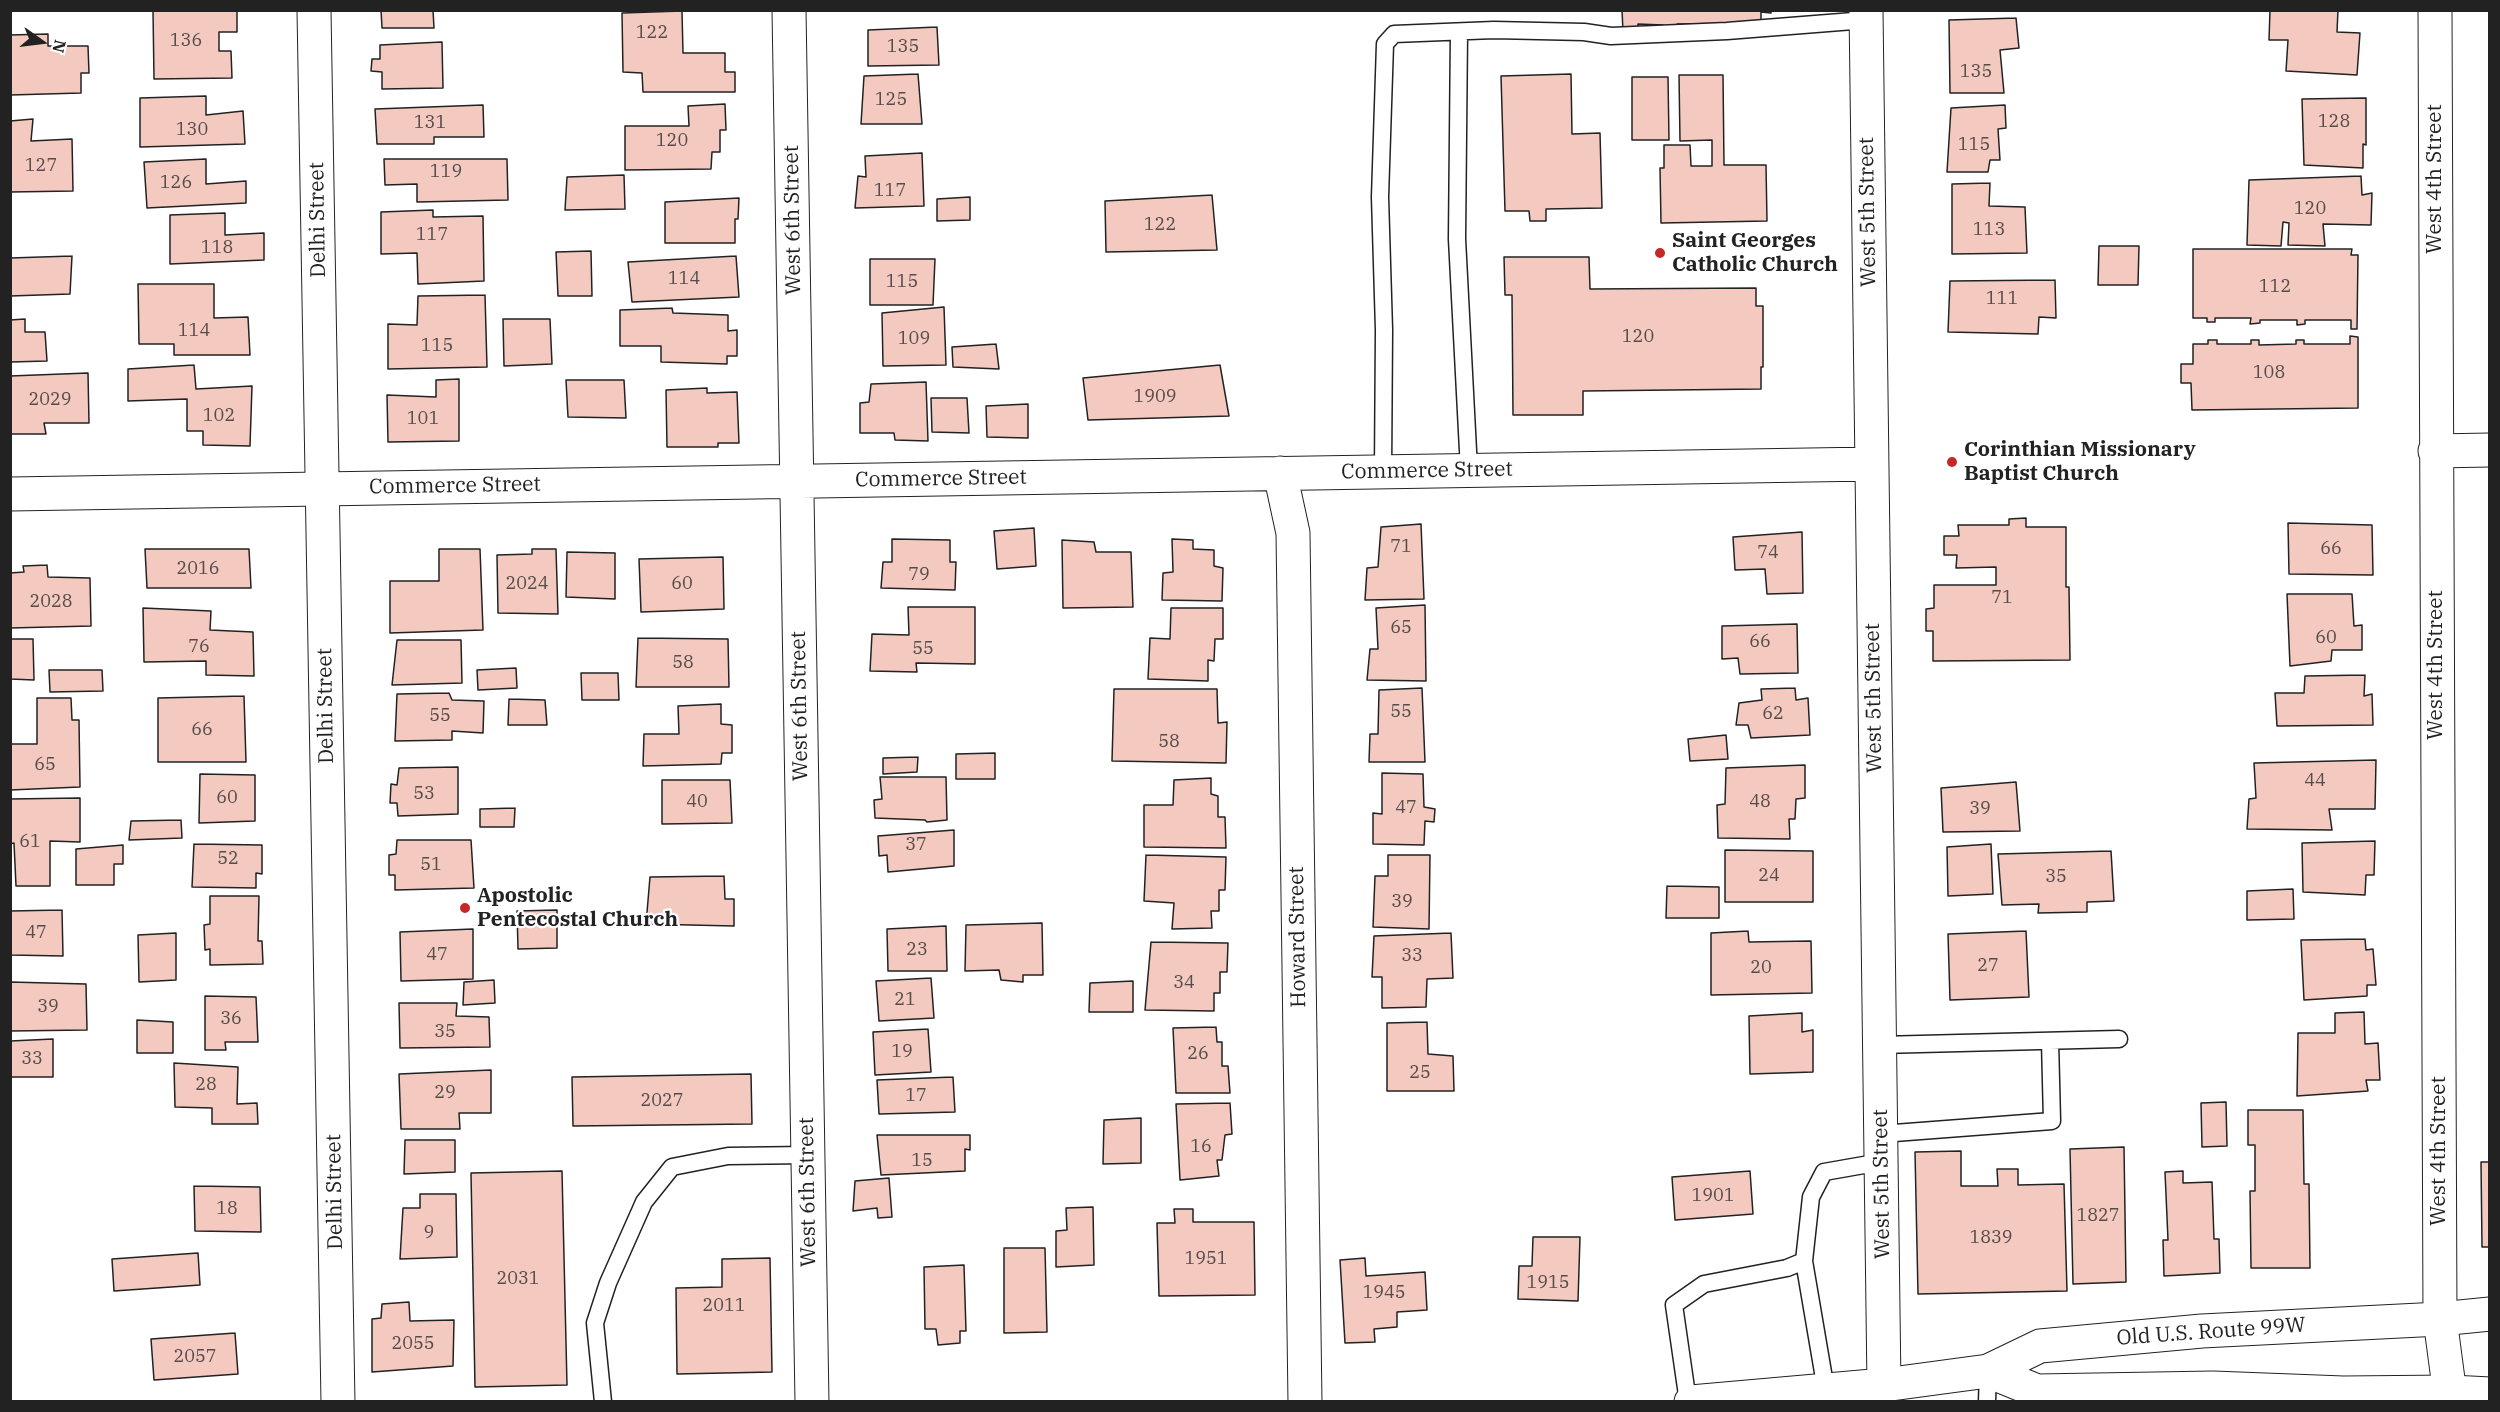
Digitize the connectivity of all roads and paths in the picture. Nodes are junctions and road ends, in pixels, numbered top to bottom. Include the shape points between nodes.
1 (314, 10) edge
2 (789, 10) edge
3 (2435, 10) edge
4 (1866, 15) edge
5 (1459, 32) junction
6 (2490, 450) edge
7 (2435, 451) junction
8 (1871, 464) junction
9 (1469, 470) junction
10 (1383, 472) junction
11 (1280, 473) junction
12 (797, 481) junction
13 (323, 488) junction
14 (10, 495) edge
15 (2119, 1039) dead end
16 (2050, 1041) junction
17 (1880, 1045) junction
18 (1881, 1148) junction
19 (808, 1155) junction
20 (1804, 1261) junction
21 (2490, 1314) edge
22 (2440, 1319) junction
23 (1884, 1385) junction
24 (1987, 1386) edge
25 (1826, 1390) junction
26 (2490, 1394) edge
27 (2451, 1397) edge
28 (338, 1401) edge
29 (603, 1401) edge
30 (812, 1401) edge
31 (1305, 1401) edge
32 (1690, 1401) edge

1 - 13 street, Delhi Street
2 - 12 street, West 6th Street
3 - 7 street, West 4th Street
4 - 5 lane via 1727,31 1611,36 1584,32
4 - 8 street, West 5th Street
5 - 9 lane via 1457,239
5 - 10 lane via 1394,34 1385,44 1380,197
6 - 7 street
7 - 22 street, West 4th Street
8 - 9 street, Commerce Street
8 - 17 street, West 5th Street
9 - 10 street, Commerce Street
10 - 11 street, Commerce Street
11 - 12 street, Commerce Street
11 - 31 street, Howard Street via 1293,533
12 - 13 street, Commerce Street
12 - 19 street, West 6th Street
13 - 14 street, Commerce Street
13 - 28 street, Delhi Street
15 - 16 lane
16 - 17 lane
16 - 18 lane via 2052,1121
17 - 18 street, West 5th Street
18 - 20 lane via 1824,1172 1811,1197
18 - 23 street, West 5th Street
19 - 29 lane via 728,1156 672,1167 644,1202 608,1283 596,1323
19 - 30 street, West 6th Street
20 - 25 lane
20 - 32 lane via 1787,1268 1704,1284 1674,1305
21 - 22 street, Old U.S. Route 99W
22 - 24 street, Old U.S. Route 99W via 2202,1330 2040,1346
22 - 27 street, West 4th Street
23 - 24 street, Old U.S. Route 99W
23 - 25 street, Old U.S. Route 99W
24 - 27 street, Old U.S. Route 99W via 2037,1391 2212,1388
25 - 32 street, Old U.S. Route 99W
26 - 27 street, Old U.S. Route 99W

